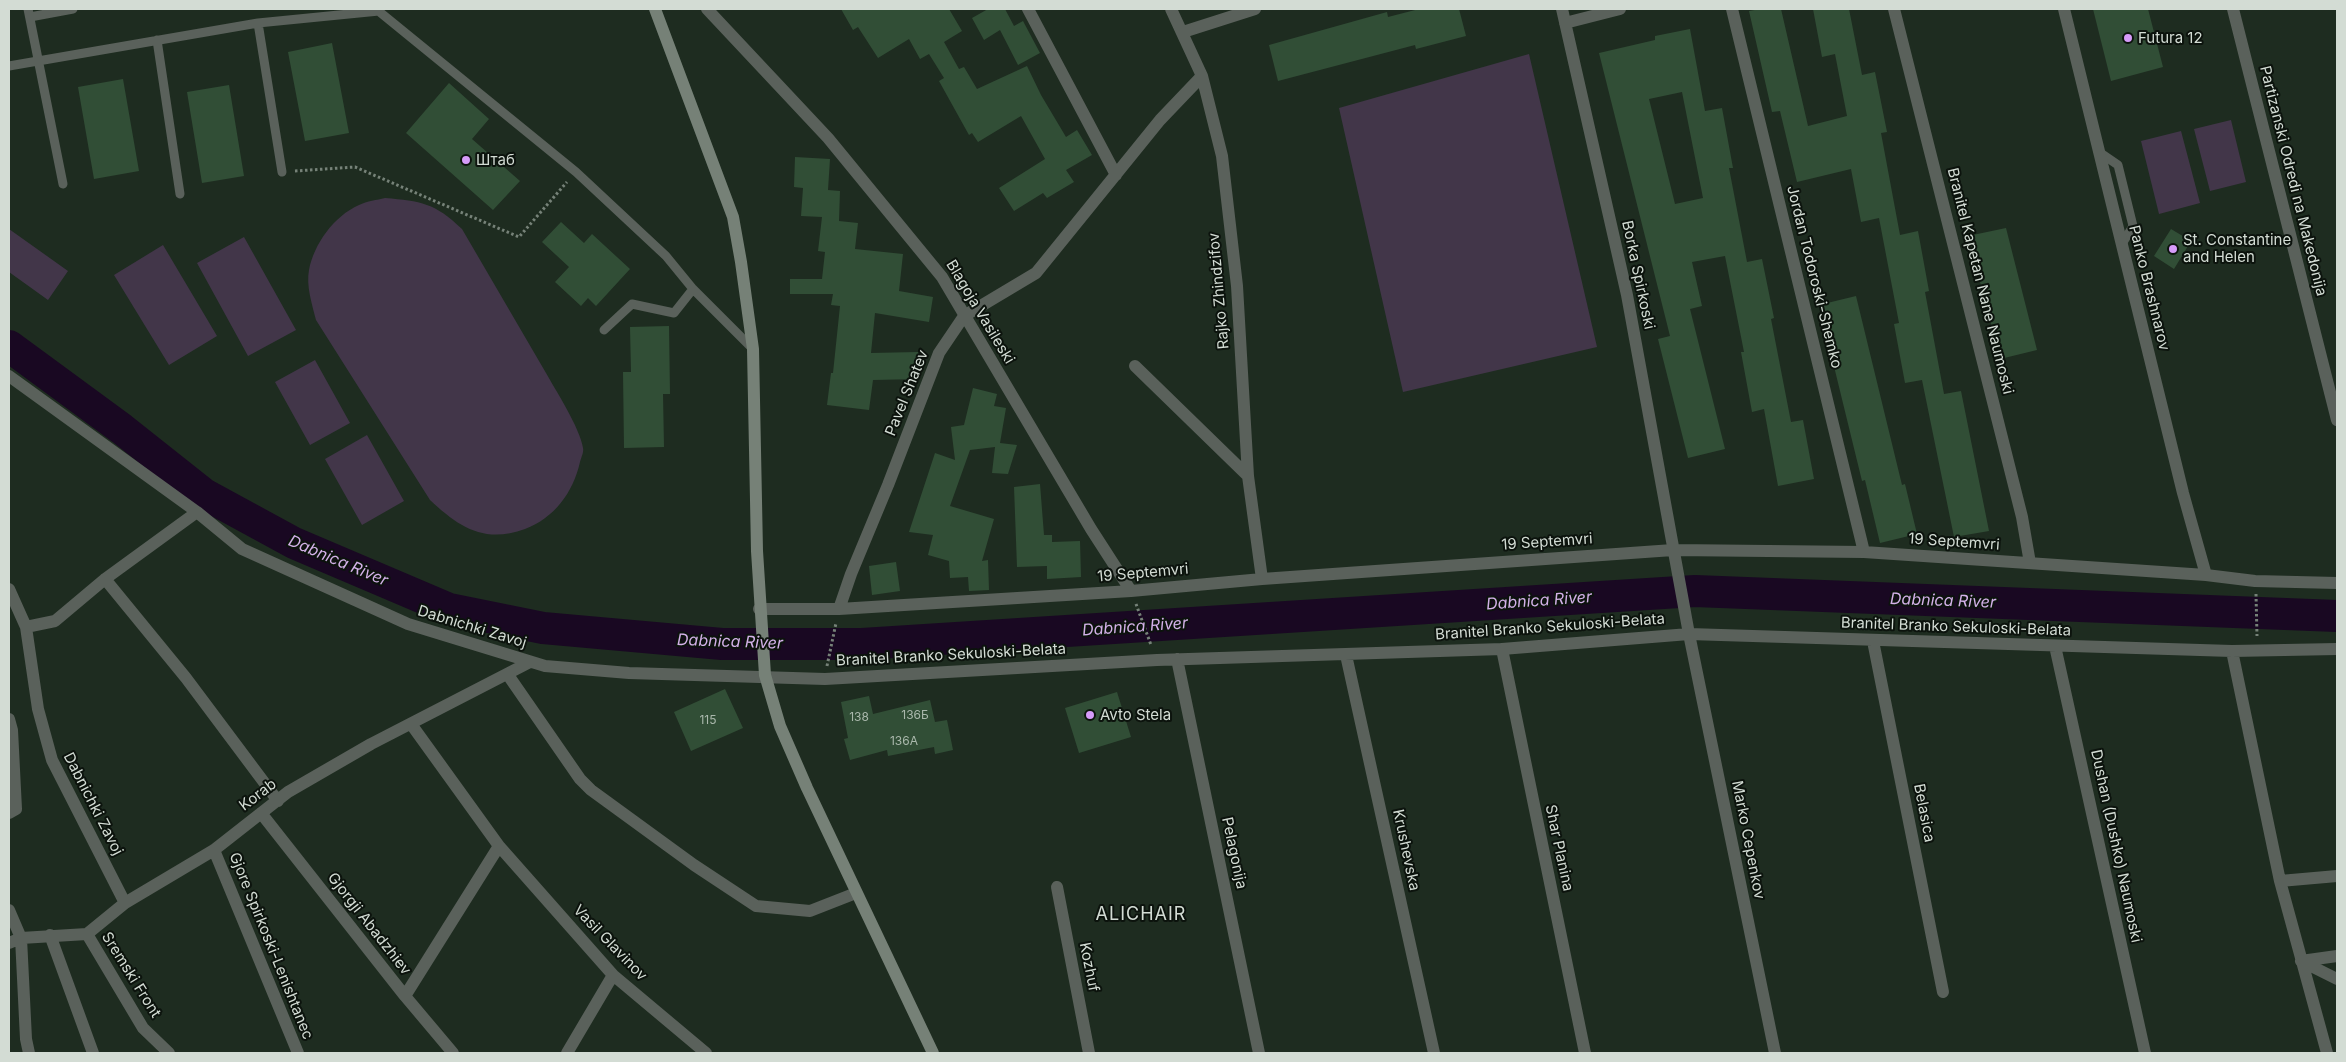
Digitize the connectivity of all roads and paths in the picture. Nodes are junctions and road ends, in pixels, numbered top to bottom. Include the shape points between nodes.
1 (73, 9) edge
2 (656, 9) edge
3 (707, 9) edge
4 (1028, 9) edge
5 (1171, 9) edge
6 (1562, 9) edge
7 (1620, 9) edge
8 (1732, 9) edge
9 (1894, 9) edge
10 (2064, 9) edge
11 (2233, 9) edge
12 (377, 10) edge
13 (1247, 10) edge
14 (29, 13) edge
15 (258, 23) junction
16 (1566, 23) junction
17 (1182, 32) junction
18 (157, 40) junction
19 (38, 61) junction
20 (9, 66) edge
21 (1202, 76) junction
22 (282, 172) joint
23 (576, 172) junction
24 (1116, 175) junction
25 (63, 184) dead end
26 (180, 194) dead end
27 (693, 289) junction
28 (964, 316) junction
29 (604, 330) dead end
30 (754, 349) junction
31 (1135, 366) dead end
32 (9, 376) edge
33 (2337, 420) edge
34 (1248, 476) junction
35 (197, 512) junction
36 (1673, 550) junction
37 (1864, 552) junction
38 (2030, 563) junction
39 (2206, 575) junction
40 (105, 579) junction
41 (1262, 579) junction
42 (2255, 581) junction
43 (2337, 583) edge
44 (9, 589) edge
45 (1131, 591) junction
46 (759, 609) junction
47 (839, 609) junction
48 (26, 627) junction
49 (1689, 634) junction
50 (1873, 641) junction
51 (2055, 646) junction
52 (1502, 648) junction
53 (2337, 649) edge
54 (2258, 651) junction
55 (2232, 652) junction
56 (1346, 655) junction
57 (1176, 659) junction
58 (1157, 660) junction
59 (530, 662) junction
60 (508, 675) junction
61 (765, 675) junction
62 (825, 679) junction
63 (9, 719) edge
64 (411, 724) junction
65 (278, 800) junction
66 (9, 813) edge
67 (261, 813) junction
68 (499, 846) junction
69 (214, 850) junction
70 (2337, 876) edge
71 (2280, 881) junction
72 (1057, 887) dead end
73 (856, 892) junction
74 (125, 903) junction
75 (9, 910) edge
76 (87, 934) junction
77 (50, 935) junction
78 (15, 940) edge
79 (2337, 956) edge
80 (2301, 962) junction
81 (613, 975) junction
82 (2337, 979) edge
83 (1943, 992) dead end
84 (405, 996) junction
85 (30, 1053) edge
86 (92, 1053) edge
87 (169, 1053) edge
88 (298, 1053) edge
89 (452, 1053) edge
90 (567, 1053) edge
91 (706, 1053) edge
92 (933, 1053) edge
93 (1089, 1053) edge
94 (1259, 1053) edge
95 (1434, 1053) edge
96 (1585, 1053) edge
97 (1775, 1053) edge
98 (2145, 1053) edge
99 (2327, 1053) edge

1 - 14 lane
2 - 30 main road via 733,217
3 - 28 street, Blagoja Vasileski via 828,138 942,277
4 - 24 street
5 - 17 street, Rajko Zhindzifov
6 - 16 street, Borka Spirkoski
7 - 16 street
8 - 37 street, Jordan Todoroski-Shemko
9 - 38 street, Branitel Kapetan Nane Naumoski via 2022,516
10 - 39 street, Panko Brashnarov
11 - 33 street, Partizanski Odredi na Makedonija
12 - 15 lane
12 - 23 lane
13 - 17 street
14 - 19 lane
15 - 18 lane
15 - 22 lane
16 - 36 street, Borka Spirkoski via 1626,294
17 - 21 street, Rajko Zhindzifov
18 - 19 lane
18 - 26 lane
19 - 20 lane
19 - 25 lane
21 - 24 street, Pavel Shatev via 1160,120
21 - 34 street, Rajko Zhindzifov via 1222,156 1237,286
22 - 23 path via 354,167 519,237
23 - 27 lane via 666,256
24 - 28 street, Pavel Shatev via 1036,273
27 - 29 lane via 674,313 632,304
27 - 30 lane
28 - 45 street, Blagoja Vasileski
28 - 47 street, Pavel Shatev via 939,353
30 - 46 main road
31 - 34 street
32 - 35 street, Dabnichki Zavoj
34 - 41 street, Rajko Zhindzifov
35 - 40 street
35 - 59 street, Dabnichki Zavoj via 242,549 299,576 408,624
36 - 37 street, 19 Septemvri
36 - 41 street, 19 Septemvri
36 - 49 street, Borka Spirkoski
37 - 38 street, 19 Septemvri
38 - 39 street, 19 Septemvri
39 - 42 street, 19 Septemvri
40 - 48 street via 54,621
40 - 65 street via 186,678
41 - 45 street, 19 Septemvri
42 - 43 street, 19 Septemvri
42 - 54 path
44 - 48 street, Dabnichki Zavoj
45 - 47 street, 19 Septemvri
45 - 58 path
46 - 47 street, 19 Septemvri
46 - 61 main road
47 - 62 path
48 - 74 street, Dabnichki Zavoj via 38,709 52,760
49 - 50 street, Branitel Branko Sekuloski-Belata
49 - 52 street, Branitel Branko Sekuloski-Belata
49 - 97 street, Marko Cepenkov
50 - 51 street, Branitel Branko Sekuloski-Belata
50 - 83 street, Belasica
51 - 55 street, Branitel Branko Sekuloski-Belata
51 - 98 street, Dushan (Dushko) Naumoski
52 - 56 street, Branitel Branko Sekuloski-Belata
52 - 96 street, Shar Planina
53 - 54 street, Branitel Branko Sekuloski-Belata
54 - 55 street, Branitel Branko Sekuloski-Belata
55 - 71 street
56 - 57 street, Branitel Branko Sekuloski-Belata
56 - 95 street, Krushevska
57 - 58 street, Branitel Branko Sekuloski-Belata
57 - 94 street, Pelagonija
58 - 62 street, Branitel Branko Sekuloski-Belata
59 - 60 street, Korab
59 - 61 street, Dabnichki Zavoj via 629,673
60 - 64 street, Korab
60 - 73 street via 591,790 756,906 810,911
61 - 62 street, Branitel Branko Sekuloski-Belata
61 - 73 main road via 780,726
63 - 66 street via 16,809
64 - 65 street, Korab
64 - 68 street, Vasil Glavinov
65 - 67 street, Korab
67 - 69 street, Korab
67 - 84 street, Gjorgji Abadzhiev
68 - 81 street, Vasil Glavinov
68 - 84 street
69 - 74 street, Korab
69 - 88 street, Gjore Spirkoski-Lenishtanec
70 - 71 street
71 - 80 street
72 - 93 street, Kozhuf
73 - 92 main road
74 - 76 street, Korab
75 - 78 street
76 - 77 street
76 - 87 street, Sremski Front via 143,1028
77 - 78 street
77 - 86 street
78 - 85 street
79 - 80 street
80 - 82 street
80 - 99 street
81 - 90 street
81 - 91 street, Vasil Glavinov
84 - 89 street, Gjorgji Abadzhiev

